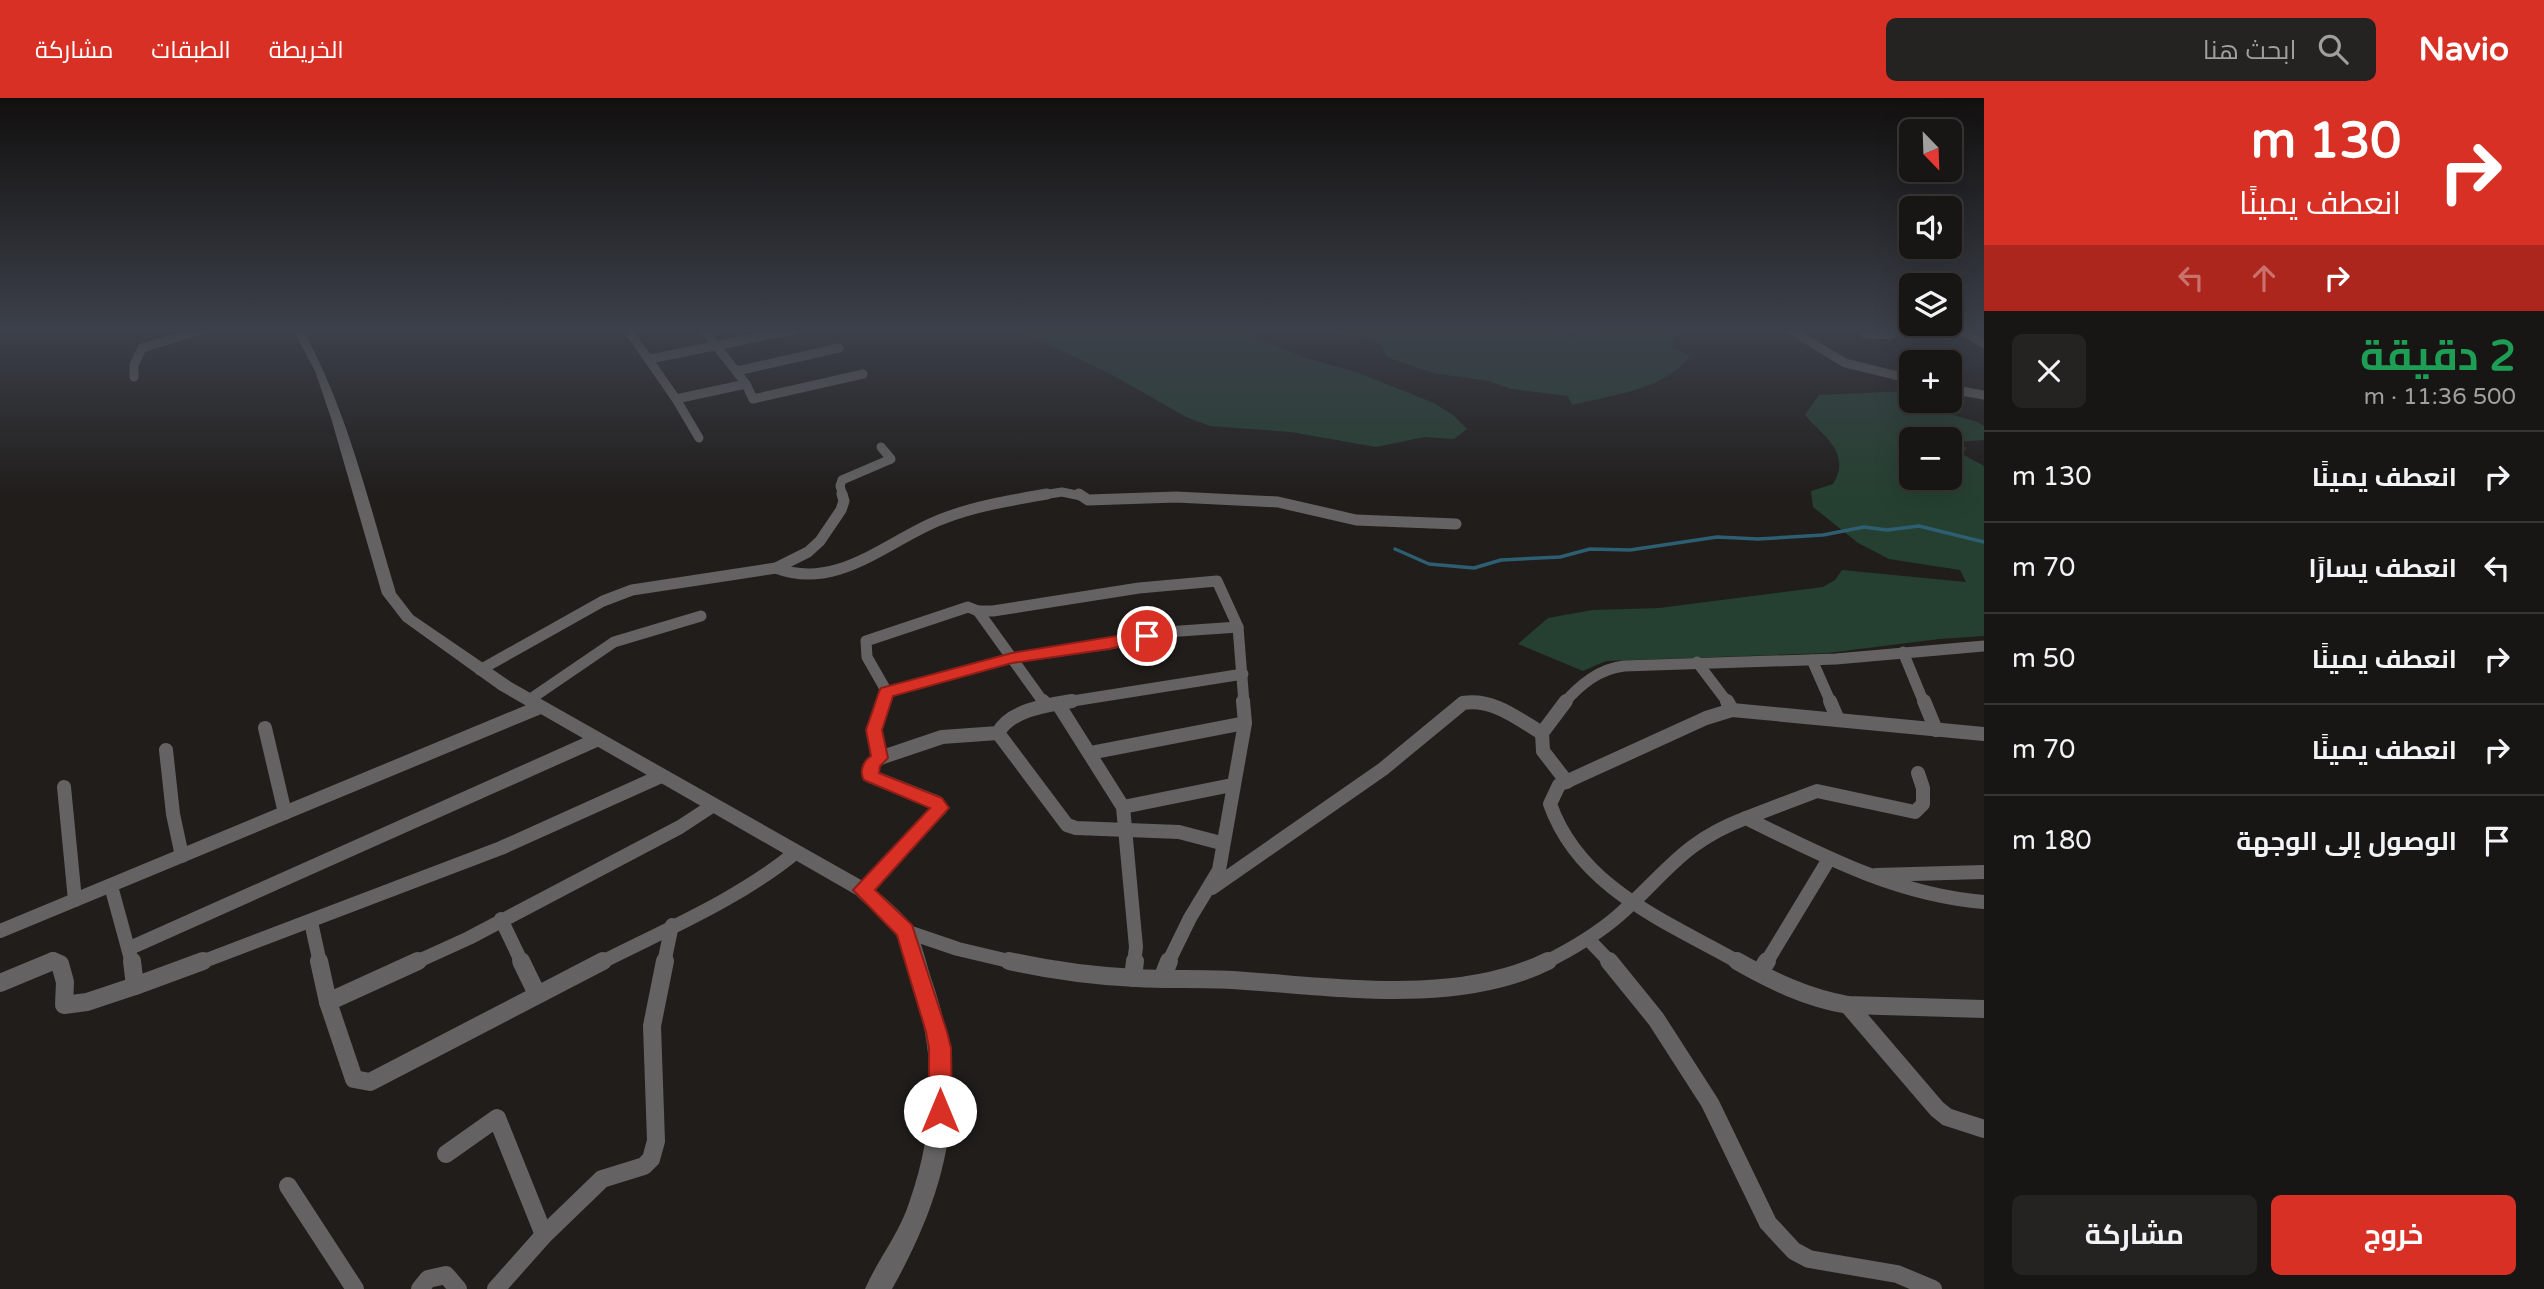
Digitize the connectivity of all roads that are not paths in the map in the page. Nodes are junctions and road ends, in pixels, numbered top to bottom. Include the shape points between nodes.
1 (325, 386) edge
2 (668, 386) edge
3 (739, 386) edge
4 (748, 386) edge
5 (812, 386) edge
6 (1962, 391) edge
7 (1984, 395) edge
8 (676, 398) junction
9 (699, 438) dead end
10 (881, 447) dead end
11 (1456, 524) dead end
12 (776, 568) junction
13 (978, 611) junction
14 (701, 616) dead end
15 (1238, 626) junction
16 (1984, 646) edge
17 (1903, 652) junction
18 (1012, 658) junction
19 (1812, 660) junction
20 (1696, 662) junction
21 (480, 670) junction
22 (1243, 674) junction
23 (887, 692) junction
24 (534, 704) junction
25 (1052, 704) junction
26 (1732, 710) junction
27 (1838, 720) junction
28 (1244, 723) junction
29 (265, 728) dead end
30 (1936, 730) junction
31 (998, 733) junction
32 (1542, 733) junction
33 (1984, 734) edge
34 (596, 740) junction
35 (166, 750) dead end
36 (1090, 753) junction
37 (880, 758) junction
38 (1918, 773) dead end
39 (661, 776) junction
40 (1567, 782) junction
41 (1232, 785) junction
42 (64, 787) dead end
43 (712, 806) junction
44 (1123, 807) junction
45 (285, 813) junction
46 (1746, 818) junction
47 (1127, 828) junction
48 (1221, 843) junction
49 (795, 853) junction
50 (181, 856) junction
51 (1829, 859) junction
52 (1984, 872) edge
53 (1872, 875) junction
54 (111, 886) junction
55 (1212, 888) junction
56 (863, 890) junction
57 (75, 900) junction
58 (1965, 901) junction
59 (1984, 902) edge
60 (1632, 904) junction
61 (1984, 911) edge
62 (501, 919) junction
63 (311, 922) junction
64 (672, 925) junction
65 (0, 931) edge
66 (905, 931) junction
67 (1589, 940) junction
68 (130, 948) junction
69 (1760, 972) junction
70 (1133, 978) junction
71 (1162, 979) junction
72 (0, 983) edge
73 (135, 986) junction
74 (537, 994) junction
75 (328, 1002) junction
76 (1848, 1005) junction
77 (1984, 1009) edge
78 (1984, 1129) edge
79 (446, 1154) dead end
80 (288, 1186) dead end
81 (544, 1235) junction
82 (355, 1289) edge
83 (420, 1289) edge
84 (458, 1289) edge
85 (496, 1289) edge
86 (878, 1289) edge
87 (1933, 1289) edge

1 - 21 street via 389,594 408,618
2 - 8 street
3 - 8 street
4 - 5 street via 753,399
6 - 7 street
8 - 9 street
10 - 12 street via 891,459 842,481 841,510 814,548
11 - 12 street via 1356,520 1278,502 1176,497 1088,500 1074,492 1062,492 947,517 871,557 819,573 785,573
12 - 21 street via 632,590 603,601
13 - 15 street via 1217,581
13 - 18 street
13 - 23 street via 968,607 866,641 867,657
14 - 24 street via 614,642
15 - 18 street via 1166,632
15 - 22 street
16 - 17 street
17 - 19 street
17 - 30 street
18 - 23 street
18 - 25 street
19 - 20 street
19 - 27 street
20 - 26 street
20 - 32 street via 1603,671 1575,691
21 - 24 street
22 - 25 street
22 - 28 street
23 - 37 street via 874,730
24 - 34 street
24 - 45 street
25 - 31 street via 1004,722
25 - 36 street
26 - 27 street
26 - 40 street
27 - 30 street
28 - 36 street
28 - 41 street
29 - 45 street
30 - 33 street
31 - 37 street via 942,737
31 - 47 street via 1067,825
32 - 40 street via 1543,751
32 - 55 street via 1488,705 1463,703 1383,769
34 - 39 street
34 - 68 street
35 - 50 street
36 - 44 street
37 - 56 street via 872,764 870,776 941,808
38 - 46 street via 1923,804 1915,811 1817,791
39 - 43 street
39 - 63 street via 501,848
40 - 60 street via 1559,785 1551,799 1556,819 1580,855
41 - 44 street
41 - 48 street
42 - 57 street
43 - 49 street
43 - 62 street
44 - 47 street
45 - 50 street
46 - 51 street
46 - 60 street via 1710,832 1683,850
47 - 48 street via 1179,832
47 - 70 street via 1136,947
48 - 55 street
49 - 56 street
49 - 64 street via 736,895
50 - 54 street
51 - 53 street
51 - 69 street
52 - 53 street
53 - 58 street via 1919,892
54 - 57 street
54 - 68 street
55 - 71 street via 1192,915
56 - 66 street
57 - 65 street
58 - 59 street
58 - 61 street
60 - 67 street
60 - 69 street
62 - 74 street
62 - 75 street
63 - 73 street
63 - 75 street
64 - 74 street
64 - 81 street via 652,1026 655,1150 644,1166 602,1179
66 - 70 street via 986,955
66 - 86 street via 936,1027 940,1111 936,1154 920,1207
67 - 71 street via 1525,972 1451,987
67 - 87 street via 1621,972 1656,1019 1710,1103 1768,1223 1782,1241 1809,1259 1914,1278
68 - 73 street
69 - 76 street via 1827,1003
70 - 71 street
72 - 73 street via 57,961 65,982 64,1005
74 - 75 street via 370,1082 354,1079
76 - 77 street
76 - 78 street via 1937,1109
79 - 81 street via 497,1118
80 - 82 street
81 - 85 street
83 - 84 street via 428,1279 446,1275

